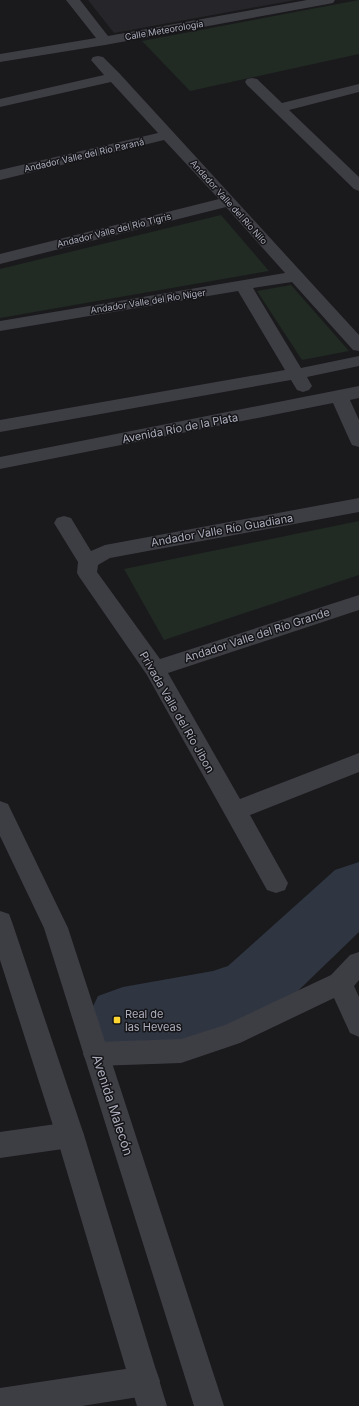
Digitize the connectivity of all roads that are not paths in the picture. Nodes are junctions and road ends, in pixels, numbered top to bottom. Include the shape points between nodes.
1 (72, 0) edge
2 (328, 0) edge
3 (105, 41) junction
4 (0, 58) edge
5 (98, 60) dead end
6 (115, 77) junction
7 (252, 82) dead end
8 (359, 88) edge
9 (0, 103) edge
10 (279, 108) junction
11 (168, 136) junction
12 (359, 167) edge
13 (344, 171) junction
14 (0, 175) edge
15 (359, 186) edge
16 (229, 201) junction
17 (0, 259) edge
18 (296, 276) junction
19 (243, 286) junction
20 (0, 326) edge
21 (359, 346) edge
22 (359, 361) edge
23 (296, 374) junction
24 (359, 392) edge
25 (339, 396) junction
26 (312, 402) junction
27 (0, 426) edge
28 (359, 441) edge
29 (0, 463) edge
30 (359, 505) edge
31 (64, 523) dead end
32 (88, 562) junction
33 (359, 602) edge
34 (155, 668) junction
35 (359, 762) edge
36 (0, 811) edge
37 (234, 811) junction
38 (276, 883) dead end
39 (2, 929) edge
40 (359, 964) edge
41 (340, 983) junction
42 (359, 1025) edge
43 (96, 1054) junction
44 (70, 1135) junction
45 (0, 1145) edge
46 (149, 1394) edge
47 (0, 1403) edge
48 (210, 1406) edge

1 - 3 street
2 - 3 street, Calle Meteorología
3 - 4 street, Calle Meteorología
5 - 6 street, Andador Valle del Río Nilo
6 - 9 street
6 - 11 street, Andador Valle del Río Nilo
7 - 10 street
8 - 10 street
10 - 13 street
11 - 14 street, Andador Valle del Río Paraná
11 - 16 street, Andador Valle del Río Nilo
12 - 13 street
13 - 15 street
16 - 17 street, Andador Valle del Río Tigris
16 - 18 street, Andador Valle del Río Nilo
18 - 19 street, Andador Valle del Río Níger
18 - 21 street, Andador Valle del Río Nilo
19 - 20 street, Andador Valle del Río Níger
19 - 23 street
22 - 23 street
23 - 26 street
23 - 27 street
24 - 25 street, Avenida Río de la Plata
25 - 26 street, Avenida Río de la Plata
25 - 28 street
26 - 29 street, Avenida Río de la Plata
30 - 32 street, Andador Valle Río Guadiana via 105,552
31 - 32 street, Privada Valle del Río Jibon
32 - 34 street, Privada Valle del Río Jibon via 88,573
33 - 34 street, Andador Valle del Río Grande
34 - 37 street, Privada Valle del Río Jibon
35 - 37 street
36 - 43 street, Avenida Malecón via 56,928
37 - 38 street, Privada Valle del Río Jibon
39 - 44 street
40 - 41 street
41 - 42 street
41 - 43 street via 231,1035 181,1050
43 - 48 street, Avenida Malecón
44 - 45 street
44 - 46 street
46 - 47 street

